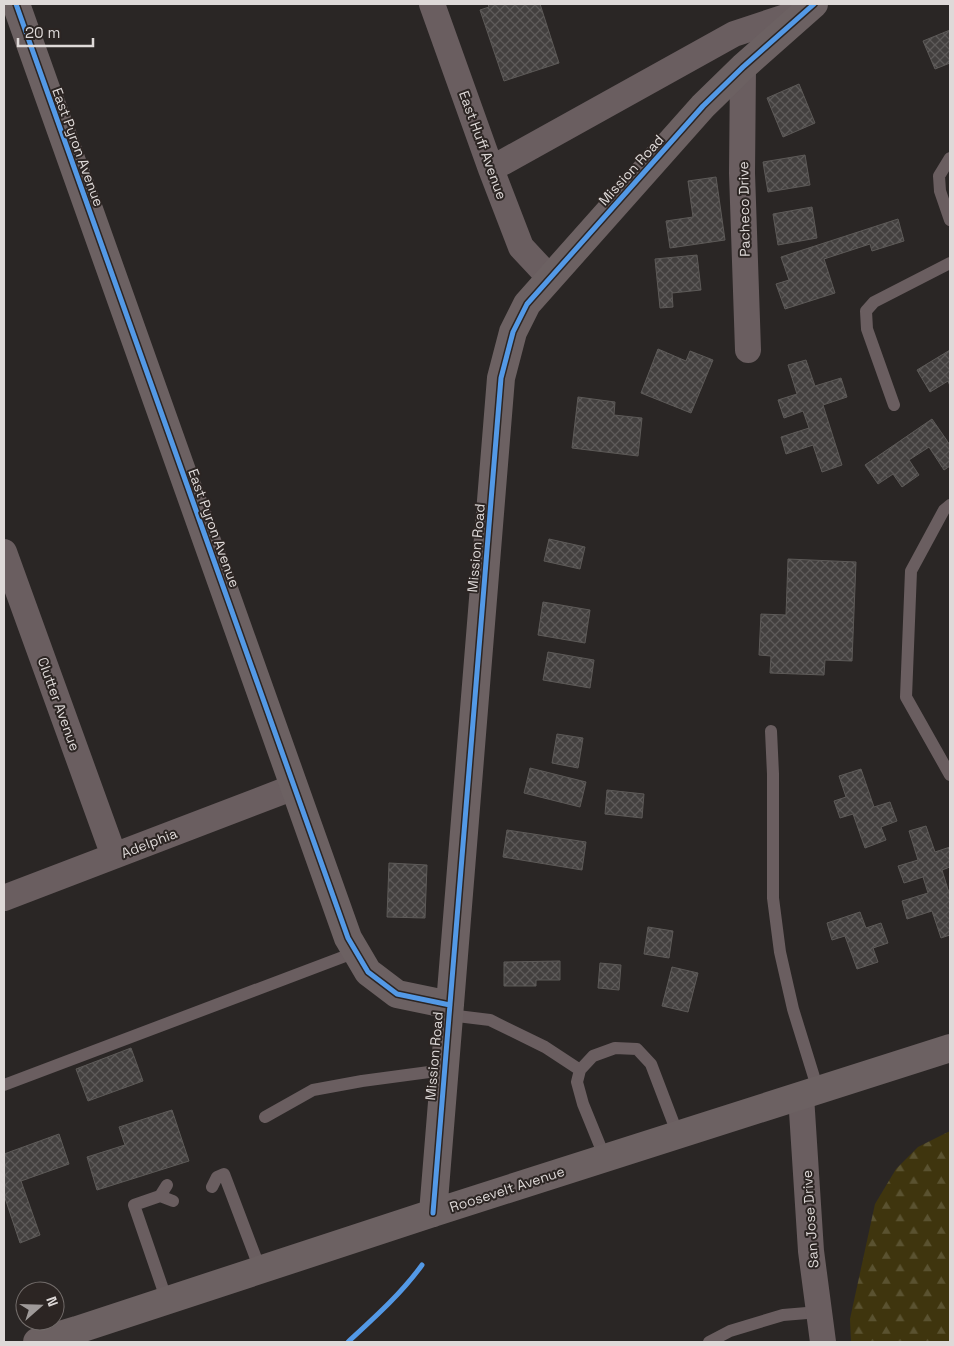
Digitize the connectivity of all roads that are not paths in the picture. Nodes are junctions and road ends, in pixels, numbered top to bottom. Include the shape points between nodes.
1 (16, 4) edge
2 (432, 4) edge
3 (810, 7) edge
4 (744, 67) junction
5 (950, 158) edge
6 (491, 169) junction
7 (950, 220) edge
8 (950, 263) edge
9 (550, 278) junction
10 (748, 350) dead end
11 (894, 405) dead end
12 (950, 505) edge
13 (4, 552) edge
14 (771, 731) dead end
15 (950, 775) edge
16 (294, 787) junction
17 (114, 856) junction
18 (4, 898) edge
19 (356, 952) junction
20 (449, 1010) junction
21 (950, 1048) edge
22 (444, 1070) junction
23 (580, 1070) junction
24 (4, 1085) edge
25 (810, 1093) junction
26 (264, 1117) dead end
27 (678, 1135) junction
28 (605, 1158) junction
29 (212, 1178) dead end
30 (167, 1185) dead end
31 (160, 1196) junction
32 (173, 1201) dead end
33 (433, 1213) junction
34 (260, 1270) junction
35 (167, 1301) junction
36 (819, 1312) junction
37 (37, 1342) edge
38 (709, 1342) edge
39 (823, 1342) edge

1 - 16 street, East Pyron Avenue
2 - 6 street, East Huff Avenue
3 - 4 street, Mission Road
3 - 6 street, Mission Road via 734,34
4 - 9 street, Mission Road via 703,106
4 - 10 street, Pacheco Drive via 742,173
5 - 7 lane via 939,176 940,191
6 - 9 street, East Huff Avenue via 522,247
8 - 11 lane via 874,302 866,312 867,329
9 - 20 street, Mission Road via 527,304 513,332 501,378
12 - 15 lane via 944,510 911,571 906,697
13 - 17 street, Clutter Avenue
14 - 25 lane via 772,898
16 - 17 street, Adelphia
16 - 19 street, East Pyron Avenue via 348,938
17 - 18 street, Adelphia
19 - 20 street, East Pyron Avenue via 368,972 397,994
19 - 24 lane
20 - 22 street, Mission Road
20 - 23 lane via 490,1020 545,1047
21 - 25 street, Roosevelt Avenue
22 - 26 lane via 313,1090
22 - 33 street, Mission Road
23 - 27 lane via 593,1056 615,1048 637,1048 651,1064
23 - 28 lane via 577,1082 583,1104
25 - 27 street, Roosevelt Avenue
25 - 36 street, San Jose Drive via 811,1251
27 - 28 street, Roosevelt Avenue
28 - 33 street, Roosevelt Avenue
29 - 34 lane via 224,1174
30 - 31 lane
31 - 32 lane
31 - 35 lane via 134,1205
33 - 34 street, Roosevelt Avenue
34 - 35 street, Roosevelt Avenue
35 - 37 street, Roosevelt Avenue
36 - 38 lane via 783,1315 730,1331
36 - 39 street, San Jose Drive

